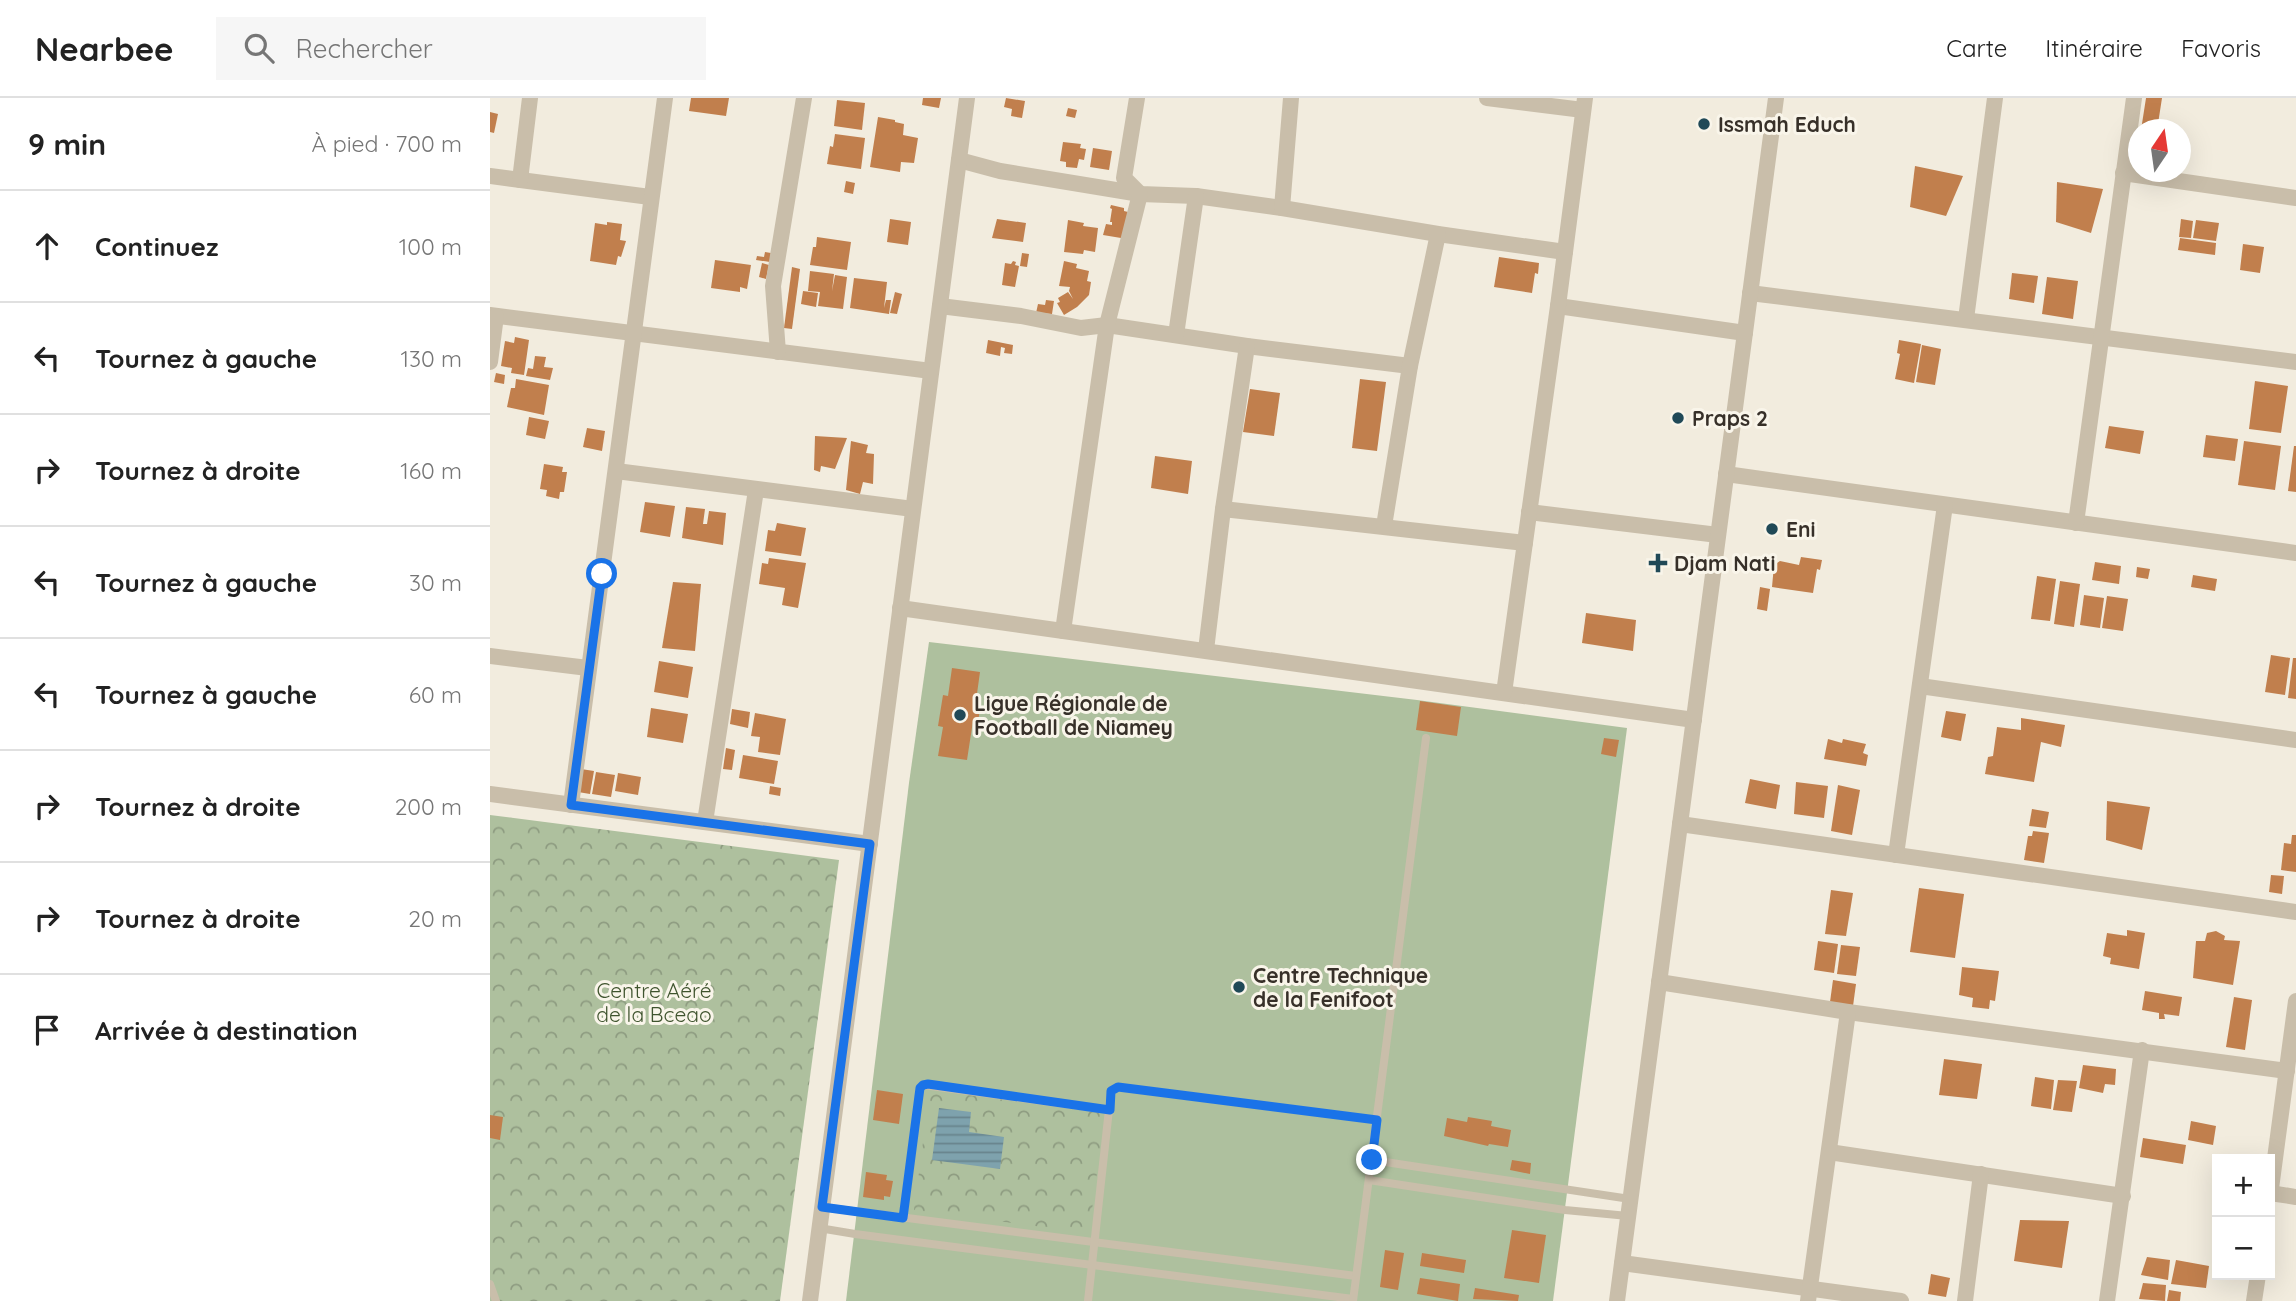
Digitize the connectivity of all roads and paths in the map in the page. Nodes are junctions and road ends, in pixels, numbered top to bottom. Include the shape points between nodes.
1 (530, 98) edge
2 (665, 98) edge
3 (804, 98) edge
4 (967, 98) edge
5 (1137, 98) edge
6 (1291, 98) edge
7 (1487, 98) edge
8 (1776, 98) edge
9 (1995, 98) edge
10 (2134, 98) edge
11 (1584, 104) edge
12 (959, 160) junction
13 (2123, 173) junction
14 (490, 176) edge
15 (520, 180) junction
16 (1139, 194) junction
17 (1196, 196) junction
18 (650, 197) junction
19 (2296, 198) edge
20 (1282, 208) junction
21 (1438, 234) junction
22 (1565, 252) junction
23 (1750, 293) junction
24 (940, 306) junction
25 (1558, 306) junction
26 (493, 315) edge
27 (1966, 319) junction
28 (1107, 325) junction
29 (634, 333) junction
30 (1745, 333) junction
31 (1176, 335) junction
32 (2101, 336) junction
33 (1247, 346) junction
34 (778, 352) junction
35 (490, 362) edge
36 (2296, 362) edge
37 (1410, 366) junction
38 (931, 371) junction
39 (616, 471) junction
40 (1726, 474) junction
41 (756, 490) junction
42 (1945, 505) junction
43 (913, 509) junction
44 (1223, 509) junction
45 (1529, 512) junction
46 (2076, 523) junction
47 (1384, 526) junction
48 (1718, 535) junction
49 (1525, 543) junction
50 (2296, 553) edge
51 (900, 608) junction
52 (1063, 631) junction
53 (1206, 650) junction
54 (490, 656) edge
55 (588, 668) junction
56 (1920, 686) junction
57 (1503, 693) junction
58 (1694, 720) junction
59 (1426, 738) dead end
60 (2296, 740) edge
61 (490, 794) edge
62 (571, 805) junction
63 (705, 822) junction
64 (1680, 824) junction
65 (870, 844) junction
66 (1896, 855) junction
67 (2296, 912) edge
68 (1659, 982) junction
69 (2296, 1001) edge
70 (1848, 1012) junction
71 (2142, 1050) junction
72 (2287, 1071) junction
73 (1110, 1110) junction
74 (1377, 1120) junction
75 (1829, 1152) junction
76 (2275, 1159) edge
77 (1372, 1160) junction
78 (1981, 1174) junction
79 (1369, 1180) junction
80 (2275, 1195) edge
81 (2123, 1196) junction
82 (2296, 1197) edge
83 (1630, 1199) junction
84 (822, 1207) junction
85 (1628, 1216) junction
86 (903, 1218) junction
87 (819, 1228) junction
88 (1095, 1242) junction
89 (1622, 1263) junction
90 (1092, 1265) junction
91 (1356, 1276) junction
92 (2257, 1280) edge
93 (490, 1284) edge
94 (1809, 1295) edge
95 (1353, 1300) edge
96 (496, 1301) edge
97 (810, 1301) edge
98 (1088, 1301) edge
99 (1617, 1301) edge
100 (1901, 1301) edge
101 (1965, 1301) edge
102 (2107, 1301) edge
103 (2254, 1301) edge

1 - 15 street
2 - 18 street
3 - 34 street via 773,286
4 - 12 street
5 - 16 street via 1124,178
6 - 20 street
7 - 11 street
8 - 23 street
9 - 27 street
10 - 13 street
11 - 22 street
12 - 16 street
12 - 24 street
13 - 19 street
13 - 32 street
14 - 15 street
15 - 18 street
16 - 17 street
16 - 28 street
17 - 20 street
17 - 31 street
18 - 29 street
20 - 21 street
21 - 22 street
21 - 37 street
22 - 25 street
23 - 27 street
23 - 30 street
24 - 28 street via 1082,328
24 - 38 street
25 - 30 street
25 - 45 street
26 - 29 street
26 - 35 street
27 - 32 street
28 - 31 street
28 - 52 street
29 - 34 street
29 - 39 street
30 - 40 street
31 - 33 street
32 - 36 street
32 - 46 street
33 - 37 street
33 - 44 street
34 - 38 street
37 - 47 street
38 - 43 street
39 - 41 street
39 - 55 street
40 - 42 street
40 - 48 street
41 - 43 street
41 - 63 street
42 - 46 street
42 - 56 street
43 - 51 street
44 - 47 street
44 - 53 street
45 - 48 street
45 - 49 street
46 - 50 street
47 - 49 street
48 - 58 street
49 - 57 street
51 - 52 street
51 - 65 street
52 - 53 street
53 - 57 street
54 - 55 street
55 - 62 street
56 - 60 street
56 - 66 street
57 - 58 street
58 - 64 street
59 - 74 lane
61 - 62 street
62 - 63 street
63 - 65 street
64 - 66 street
64 - 68 street
65 - 84 street
66 - 67 street
68 - 70 street
68 - 83 street
69 - 72 street
70 - 71 street
70 - 75 street
71 - 72 street
71 - 81 street
72 - 76 street
73 - 74 lane via 1111,1091 1118,1087
73 - 86 lane via 923,1085
73 - 88 lane
74 - 77 lane
75 - 78 street
75 - 94 street
77 - 79 lane
77 - 83 lane
78 - 81 street
78 - 101 street
79 - 85 lane
79 - 91 lane
80 - 82 street
81 - 102 street
83 - 85 street
84 - 86 lane
84 - 87 street
85 - 89 street
86 - 88 lane
87 - 90 lane
87 - 97 street
88 - 90 lane
88 - 91 lane
89 - 94 street
89 - 99 street
90 - 95 lane
90 - 98 lane
91 - 95 lane
92 - 103 street
93 - 96 lane
94 - 100 street

